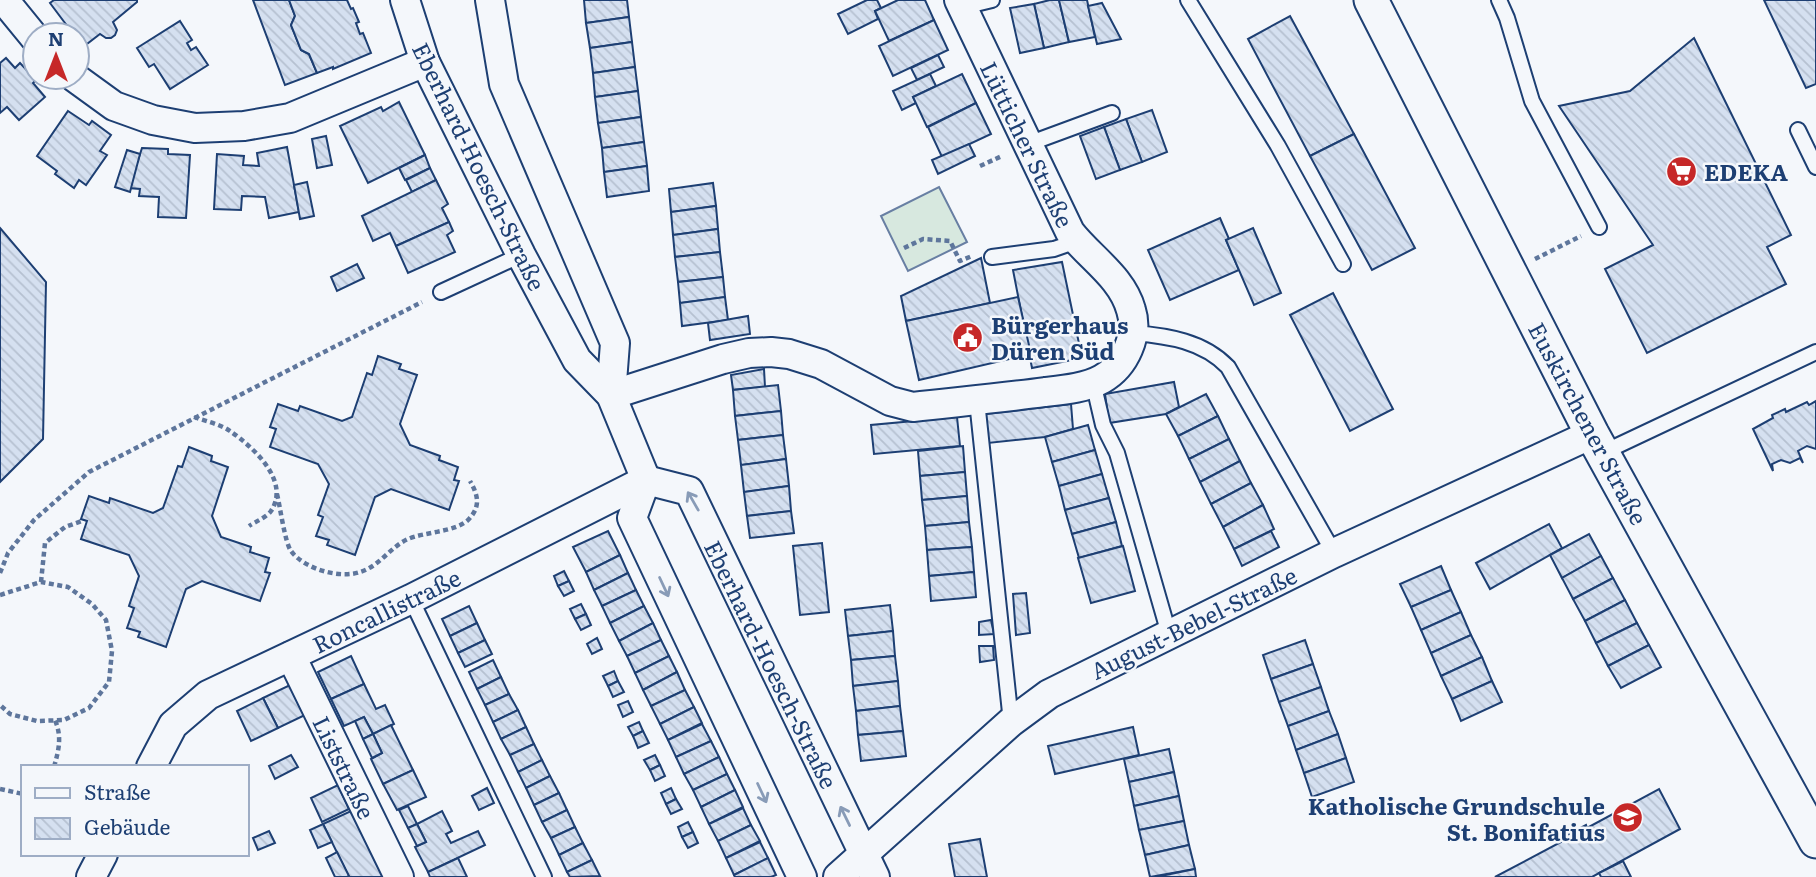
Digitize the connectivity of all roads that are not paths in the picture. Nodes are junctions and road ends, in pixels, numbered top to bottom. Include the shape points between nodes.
1 (4, 0) edge
2 (404, 0) edge
3 (490, 0) edge
4 (992, 0) edge
5 (1188, 0) edge
6 (1372, 0) edge
7 (1499, 0) edge
8 (961, 4) edge
9 (21, 21) edge
10 (425, 62) junction
11 (91, 89) edge
12 (1112, 113) dead end
13 (1798, 130) dead end
14 (1028, 144) junction
15 (1816, 167) edge
16 (1599, 227) dead end
17 (1084, 251) junction
18 (521, 255) junction
19 (992, 257) road end
20 (1343, 264) dead end
21 (441, 292) road end
22 (1134, 334) junction
23 (1816, 352) edge
24 (1093, 382) junction
25 (611, 395) junction
26 (977, 401) junction
27 (1597, 443) junction
28 (646, 480) junction
29 (1334, 553) junction
30 (411, 599) junction
31 (1169, 634) junction
32 (291, 656) junction
33 (1011, 722) junction
34 (152, 765) edge
35 (1816, 841) edge
36 (102, 856) edge
37 (869, 866) edge
38 (91, 877) edge
39 (399, 877) edge
40 (544, 877) edge
41 (802, 877) edge
42 (838, 877) edge

1 - 9 street
2 - 10 street, Eberhard-Hoesch-Straße
3 - 25 street, Eberhard-Hoesch-Straße via 504,84 615,343
4 - 8 lane
5 - 20 lane via 1278,146
6 - 27 street, Euskirchener Straße
7 - 16 lane via 1532,102
8 - 14 street, Lütticher Straße
10 - 11 street via 290,118 244,126 195,128 153,120 114,106
10 - 18 street, Eberhard-Hoesch-Straße
12 - 14 lane
13 - 15 lane
14 - 17 street, Lütticher Straße via 1070,232
17 - 19 lane via 1077,241 1054,249
17 - 22 street, Lütticher Straße via 1114,278 1132,311
18 - 21 lane
18 - 25 street, Eberhard-Hoesch-Straße via 577,360
22 - 24 street via 1117,366
22 - 29 lane via 1198,345 1228,367
23 - 27 lane
24 - 26 street
24 - 31 lane
25 - 26 street via 723,359 771,352 821,364 890,401 913,407
25 - 28 street, Eberhard-Hoesch-Straße
26 - 33 lane
27 - 29 street, August-Bebel-Straße
27 - 35 street, Euskirchener Straße
28 - 30 street, Roncallistraße
37 -> 28 street, Eberhard-Hoesch-Straße via 689,491
28 -> 41 street via 632,518
29 - 31 street, August-Bebel-Straße
30 - 32 street, Roncallistraße
30 - 40 lane
31 - 33 street, August-Bebel-Straße via 1049,694
32 - 34 street, Roncallistraße via 208,695 173,725
32 - 39 street, Liststraße
33 - 37 street, August-Bebel-Straße
36 - 38 street
37 - 42 street, August-Bebel-Straße

